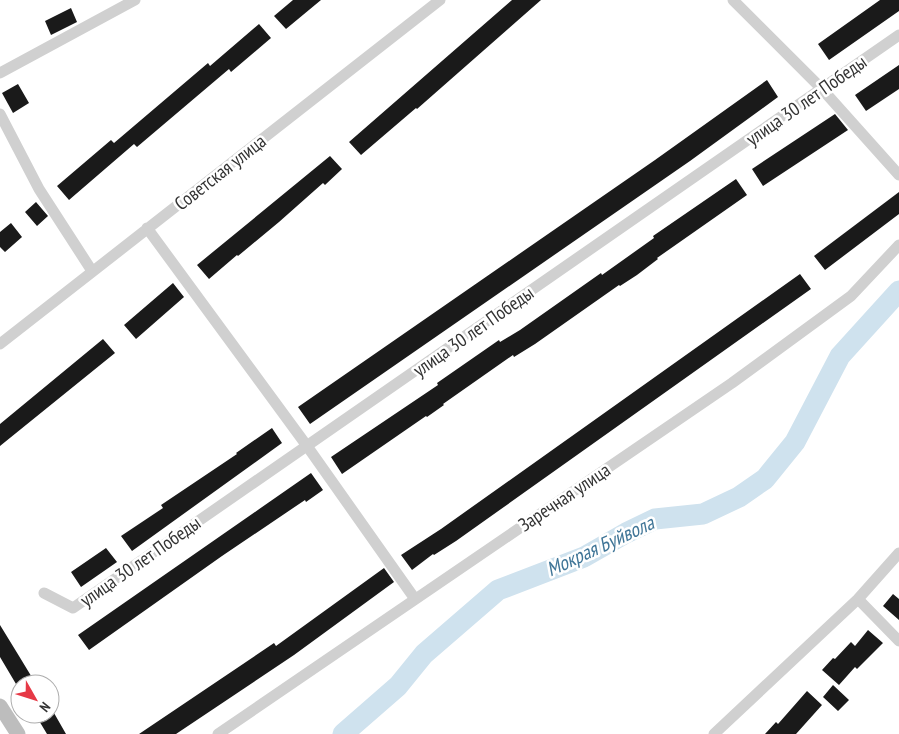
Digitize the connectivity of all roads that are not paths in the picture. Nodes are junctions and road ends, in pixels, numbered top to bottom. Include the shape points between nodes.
1 (135, 0) edge
2 (440, 0) edge
3 (733, 0) edge
4 (899, 35) edge
5 (0, 73) edge
6 (822, 89) junction
7 (0, 114) edge
8 (899, 175) edge
9 (147, 228) junction
10 (899, 246) edge
11 (92, 271) junction
12 (0, 344) edge
13 (307, 446) junction
14 (899, 553) edge
15 (44, 593) dead end
16 (415, 599) junction
17 (858, 599) junction
18 (899, 641) edge
19 (0, 706) edge
20 (18, 734) edge
21 (218, 734) edge
22 (714, 734) edge

1 - 5 street
2 - 9 street, Советская улица
3 - 6 street
4 - 6 street, улица 30 лет Победы
6 - 8 street
6 - 13 street, улица 30 лет Победы
7 - 11 street via 39,189
9 - 11 street, Советская улица
9 - 13 street
10 - 16 street, Заречная улица via 851,296 835,308 732,383
11 - 12 street, Советская улица
13 - 15 street, улица 30 лет Победы via 73,608
13 - 16 street
14 - 17 street
16 - 21 street, Заречная улица
17 - 18 street
17 - 22 street
19 - 20 main road

